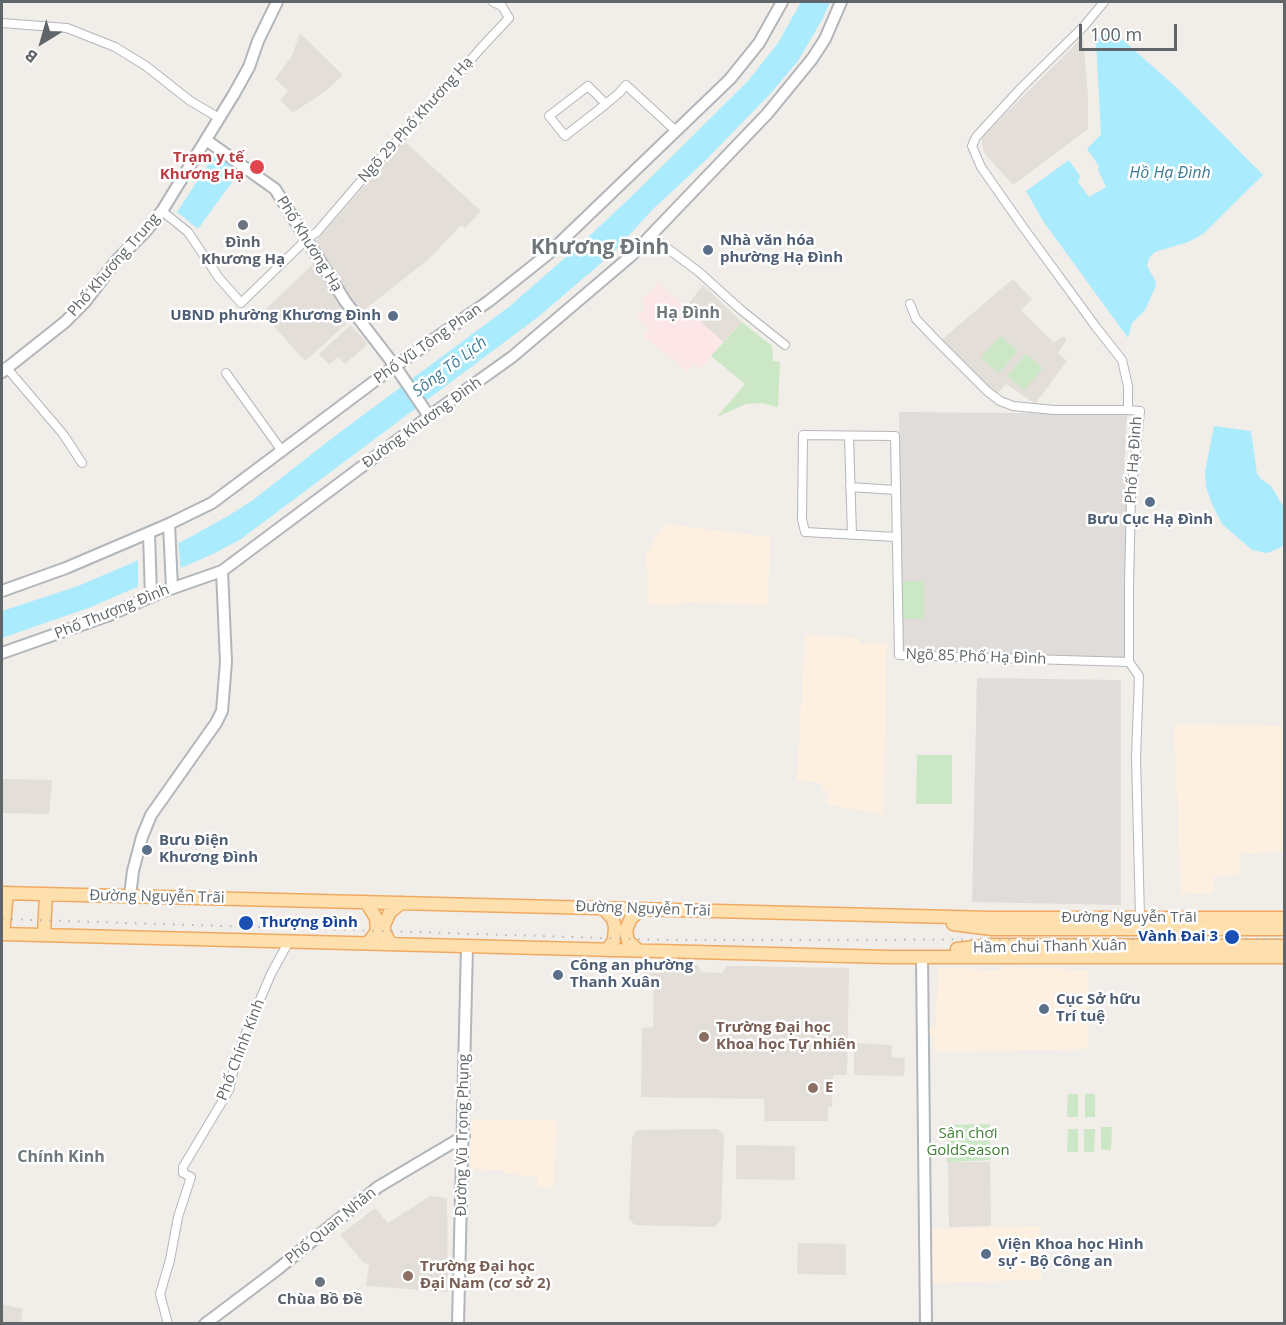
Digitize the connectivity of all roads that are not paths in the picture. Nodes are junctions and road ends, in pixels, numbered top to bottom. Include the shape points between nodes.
1 (277, 2) edge
2 (493, 2) edge
3 (782, 2) edge
4 (841, 2) edge
5 (1104, 2) edge
6 (2, 23) edge
7 (606, 104) junction
8 (219, 118) junction
9 (676, 131) junction
10 (206, 140) junction
11 (162, 211) junction
12 (651, 236) junction
13 (307, 239) junction
14 (910, 304) dead end
15 (785, 345) dead end
16 (4, 370) edge
17 (397, 370) junction
18 (226, 373) dead end
19 (1128, 410) junction
20 (427, 413) junction
21 (849, 435) junction
22 (282, 451) junction
23 (82, 462) dead end
24 (850, 487) junction
25 (895, 490) junction
26 (169, 524) junction
27 (149, 533) junction
28 (852, 535) junction
29 (896, 537) junction
30 (222, 571) junction
31 (172, 584) junction
32 (2, 591) edge
33 (151, 597) junction
34 (2, 653) edge
35 (1129, 662) junction
36 (4, 893) edge
37 (46, 894) junction
38 (130, 896) junction
39 (366, 902) junction
40 (401, 903) junction
41 (603, 908) junction
42 (643, 909) junction
43 (889, 916) junction
44 (1140, 918) junction
45 (1284, 918) edge
46 (1284, 929) edge
47 (2, 934) edge
48 (44, 935) junction
49 (289, 941) junction
50 (368, 943) junction
51 (391, 944) junction
52 (467, 946) junction
53 (1284, 946) edge
54 (607, 950) junction
55 (638, 950) junction
56 (888, 957) junction
57 (922, 957) junction
58 (1284, 957) edge
59 (464, 1136) junction
60 (168, 1323) edge
61 (205, 1323) edge
62 (458, 1323) edge
63 (926, 1323) edge

1 - 8 street, Phố Khương Trung via 249,67
2 - 13 street, Ngõ 29 Phố Khương Hạ via 509,18
3 - 9 street, Phố Vũ Tông Phan via 744,63
4 - 12 street, Đường Khương Đình via 825,39 796,80
5 - 19 street, Phố Hạ Đình via 976,137 972,146 981,167 1023,227 1122,360
6 - 8 street via 67,27 115,47
7 - 7 street via 565,136 549,116 588,86
7 - 9 street via 626,85
8 - 10 street, Phố Khương Trung
9 - 17 street, Phố Vũ Tông Phan via 548,254
10 - 11 street, Phố Khương Trung
10 - 13 street, Phố Khương Hạ via 275,189
11 - 13 street via 188,232 241,303
11 - 16 street, Phố Khương Trung via 85,303
12 - 15 street
12 - 20 street, Đường Khương Đình via 512,357
13 - 17 street, Phố Khương Hạ via 345,301
14 - 19 street via 916,319 1000,401 1054,410
16 - 23 street via 63,434
17 - 20 street, Phố Khương Hạ
17 - 22 street, Phố Vũ Tông Phan
18 - 22 street
19 - 35 street, Phố Hạ Đình via 1140,411 1131,496
20 - 30 street, Đường Khương Đình
21 - 24 street
21 - 25 street, Ngõ 85 Phố Hạ Đình via 895,436
21 - 28 street via 803,435 802,519 805,532
22 - 26 street, Phố Vũ Tông Phan via 212,503
24 - 25 street
24 - 28 street
25 - 29 street, Ngõ 85 Phố Hạ Đình
26 - 27 street, Phố Vũ Tông Phan
26 - 31 street
27 - 32 street, Phố Vũ Tông Phan
27 - 33 street
28 - 29 street
29 - 35 street, Ngõ 85 Phố Hạ Đình via 898,655
30 - 31 street, Phố Thượng Đình
30 - 38 street via 226,662 222,711 152,815 142,837
31 - 33 street, Phố Thượng Đình
33 - 34 street, Phố Thượng Đình
35 - 44 street, Phố Hạ Đình via 1138,676
36 - 37 main road, Đường Nguyễn Trãi
36 - 47 main road
37 - 38 main road, Đường Nguyễn Trãi
37 - 48 main road
38 - 39 main road, Đường Nguyễn Trãi
39 - 40 main road, Đường Nguyễn Trãi
39 - 50 main road via 376,918 377,931
40 - 41 main road, Đường Nguyễn Trãi
40 - 51 main road via 390,912 384,925
41 - 42 main road, Đường Nguyễn Trãi
41 - 54 main road via 615,927 614,940
42 - 43 main road, Đường Nguyễn Trãi
42 - 55 main road via 631,918 626,930 628,941
43 - 44 main road, Đường Nguyễn Trãi
43 - 46 main road, Hầm chui Thanh Xuân via 992,929
44 - 45 main road, Đường Nguyễn Trãi
47 - 48 main road
48 - 49 main road
49 - 50 main road
49 - 60 street, Phố Chính Kinh via 247,1030 229,1090 183,1167 183,1173 191,1177 160,1294
50 - 51 main road
51 - 52 main road
52 - 54 main road
52 - 59 street, Đường Vũ Trọng Phụng
53 - 56 main road, Hầm chui Thanh Xuân via 992,945
54 - 55 main road
55 - 56 main road
56 - 57 main road
57 - 58 main road
57 - 63 street
59 - 61 street, Phố Quan Nhân via 378,1187
59 - 62 street, Đường Vũ Trọng Phụng

